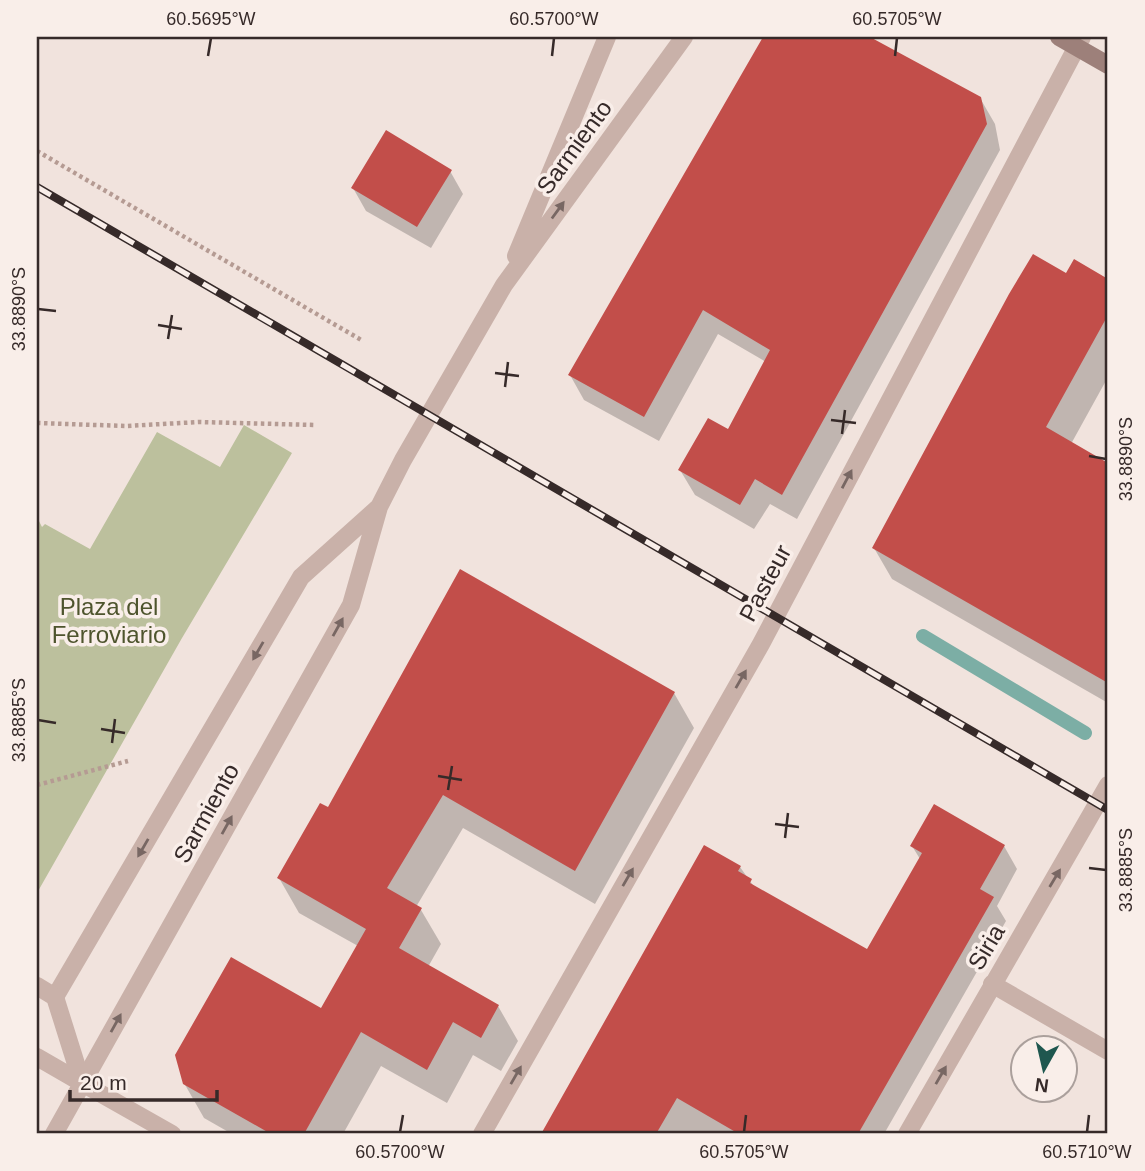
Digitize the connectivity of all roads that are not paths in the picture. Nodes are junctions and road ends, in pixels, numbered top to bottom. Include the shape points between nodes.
1 (607, 37) edge
2 (684, 37) edge
3 (1059, 37) edge
4 (1079, 41) edge
5 (1108, 65) edge
6 (503, 285) junction
7 (379, 507) junction
8 (1108, 785) edge
9 (992, 984) junction
10 (37, 986) edge
11 (55, 997) junction
12 (1108, 1051) edge
13 (37, 1057) edge
14 (82, 1083) junction
15 (54, 1134) edge
16 (172, 1134) edge
17 (482, 1134) edge
18 (907, 1134) edge

1 - 6 street, Sarmiento
6 -> 2 street, Sarmiento
3 - 4 main road
4 - 5 main road
17 -> 4 street, Pasteur via 761,644
6 - 7 street, Sarmiento
7 -> 11 street, Sarmiento via 301,577
14 -> 7 street, Sarmiento via 351,604
9 -> 8 street, Siria
9 - 12 street
18 -> 9 street, Siria
10 - 11 street
11 - 14 street
13 - 14 street
14 - 15 street, Sarmiento
14 - 16 street

